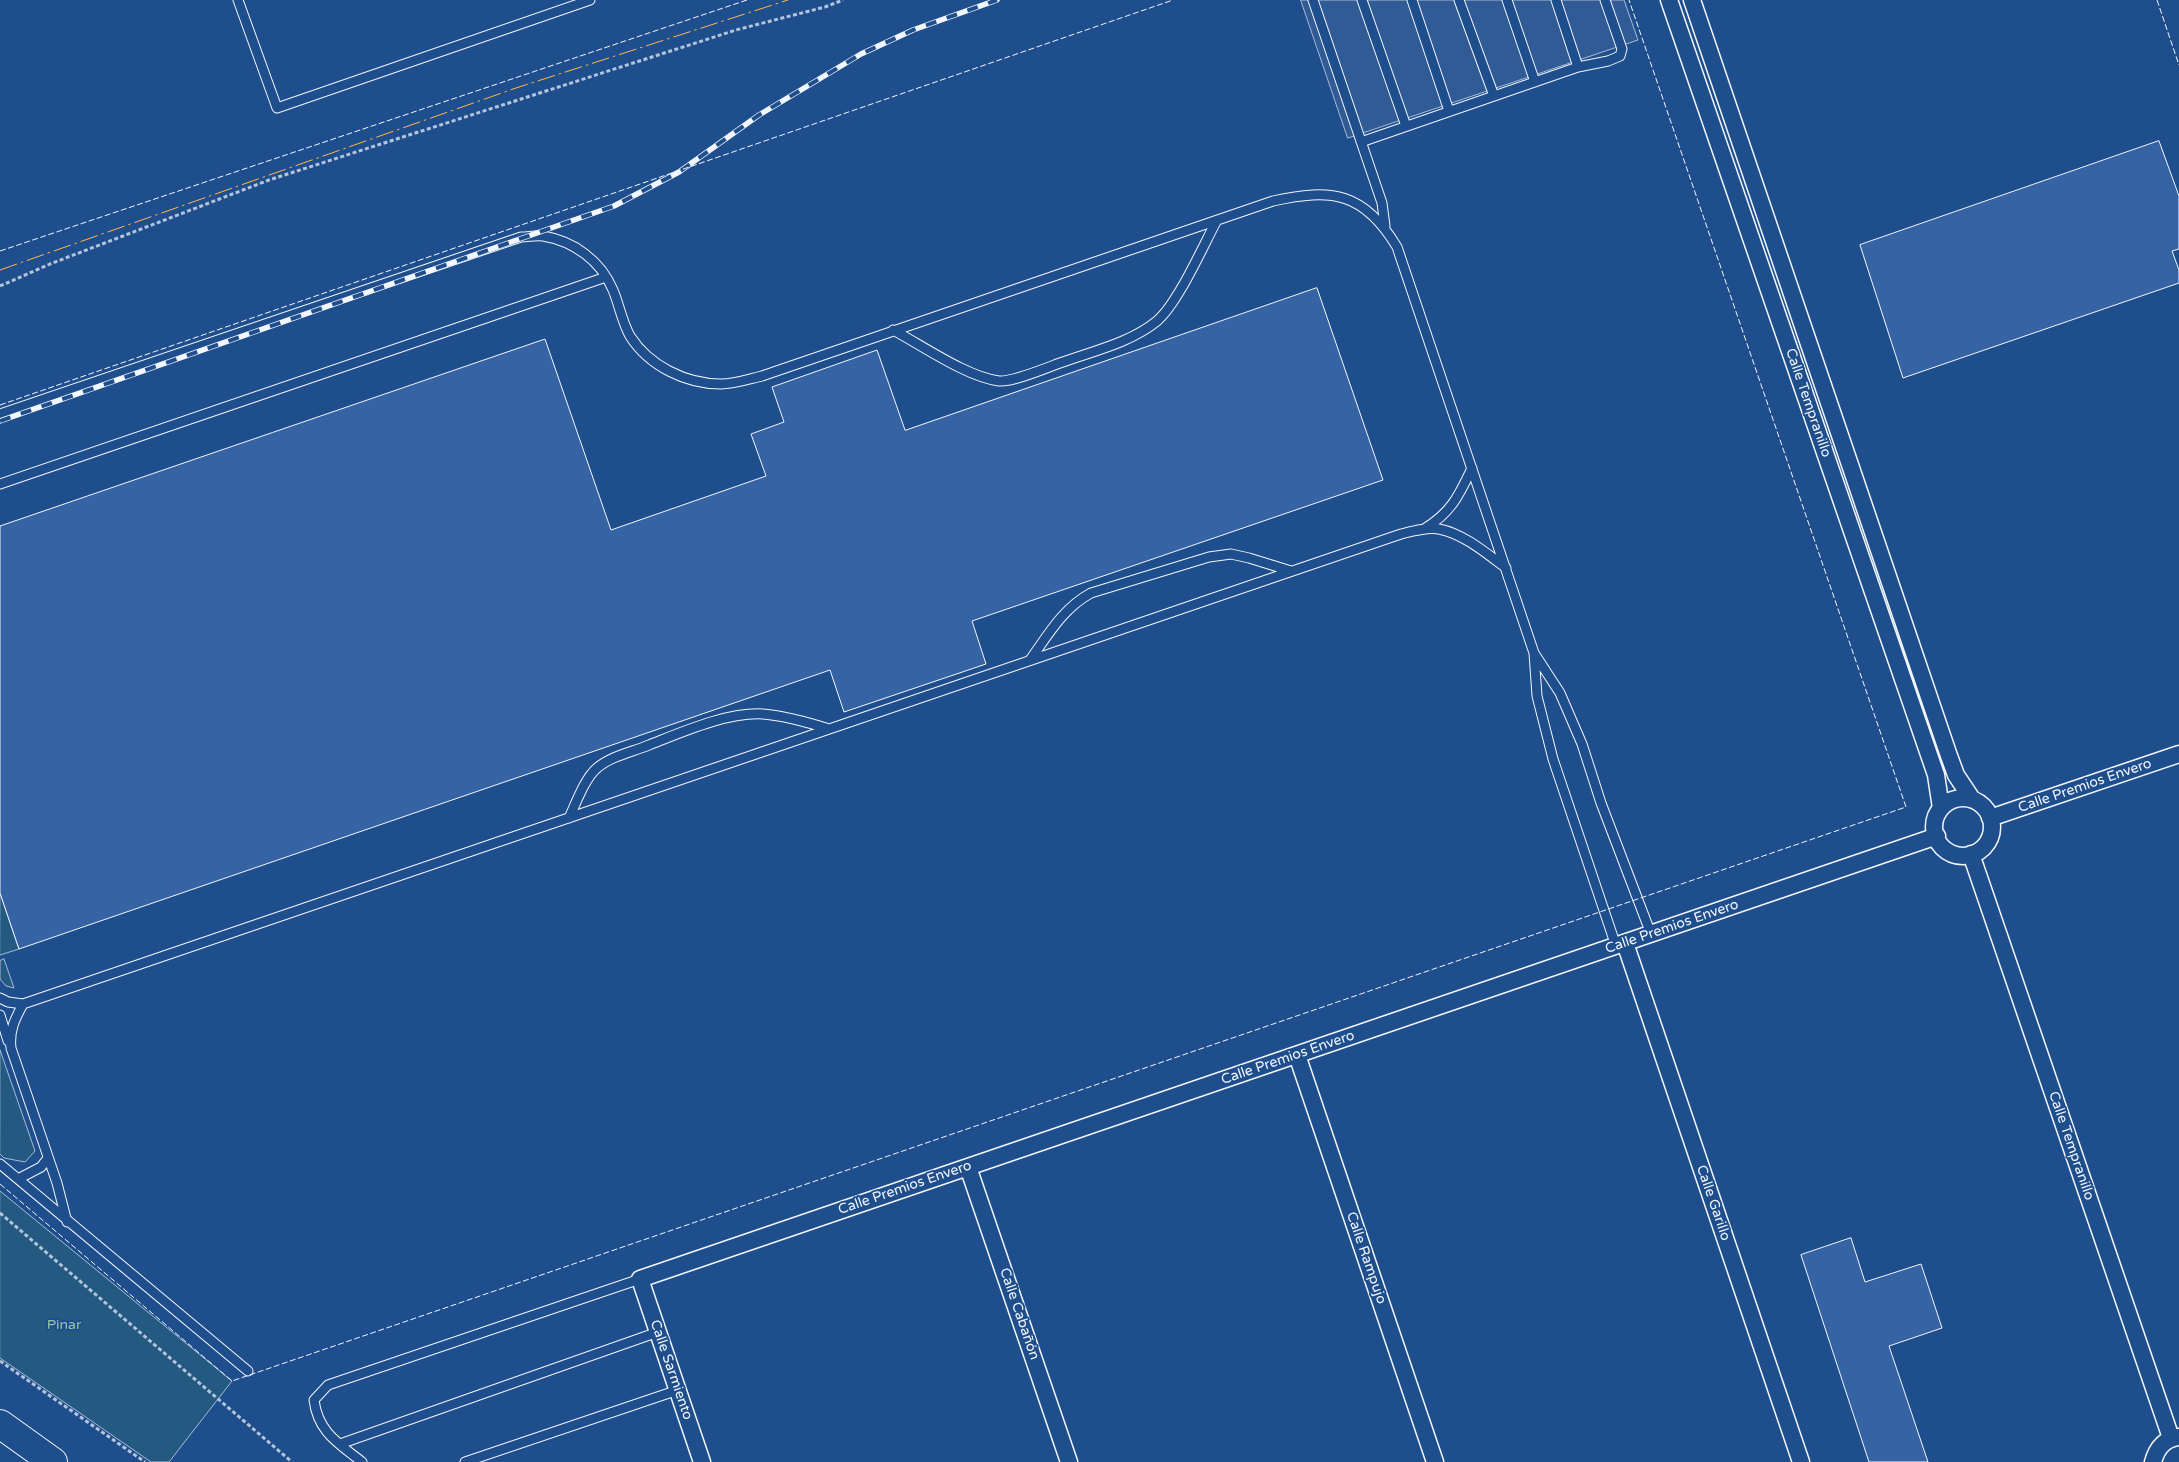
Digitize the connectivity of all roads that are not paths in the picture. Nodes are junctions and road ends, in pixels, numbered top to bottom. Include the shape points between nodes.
1 (238, 0) edge
2 (590, 0) edge
3 (1313, 0) edge
4 (1362, 0) edge
5 (1412, 0) edge
6 (1459, 0) edge
7 (1507, 0) edge
8 (1556, 0) edge
9 (1605, 0) edge
10 (1669, 0) edge
11 (1692, 0) edge
12 (1578, 66) junction
13 (1535, 82) junction
14 (1494, 96) junction
15 (1449, 111) junction
16 (1406, 126) junction
17 (1361, 142) junction
18 (1217, 220) junction
19 (1385, 226) junction
20 (606, 277) junction
21 (893, 330) junction
22 (0, 414) edge
23 (1472, 468) junction
24 (0, 484) edge
25 (1423, 529) junction
26 (1506, 568) junction
27 (1291, 571) junction
28 (1534, 653) junction
29 (1029, 660) junction
30 (830, 729) junction
31 (2179, 754) edge
32 (1972, 799) junction
33 (1941, 808) junction
34 (569, 818) junction
35 (1990, 818) junction
36 (1937, 836) junction
37 (1971, 854) junction
38 (1651, 934) junction
39 (1620, 945) junction
40 (0, 998) edge
41 (23, 1004) junction
42 (0, 1015) edge
43 (10, 1048) junction
44 (1297, 1055) junction
45 (48, 1158) junction
46 (0, 1164) edge
47 (968, 1167) junction
48 (18, 1180) junction
49 (67, 1222) junction
50 (640, 1279) junction
51 (658, 1332) junction
52 (248, 1371) dead end
53 (678, 1390) junction
54 (0, 1424) edge
55 (2175, 1437) edge
56 (340, 1444) junction
57 (53, 1462) edge
58 (362, 1462) edge
59 (465, 1462) edge
60 (702, 1462) edge
61 (1069, 1462) edge
62 (1435, 1462) edge
63 (1801, 1462) edge
64 (2153, 1462) edge

1 - 2 lane via 277,108
3 - 17 lane
4 - 16 lane
5 - 15 lane
6 - 14 lane
7 - 13 lane
8 - 12 lane
9 - 12 lane via 1622,49 1620,56
10 - 33 street, Calle Tempranillo via 1936,775
11 - 32 street, Calle Tempranillo via 1944,744 1956,775
12 - 13 lane
13 - 14 lane
14 - 15 lane
15 - 16 lane
16 - 17 lane
17 - 19 lane via 1382,203
18 - 19 lane via 1273,201 1304,194 1329,194 1349,200
18 - 21 lane
18 - 21 lane via 1173,302 1159,320 1119,342 1028,374 1001,381 975,374
19 - 23 lane via 1397,247
20 - 21 lane via 630,335 643,352 679,376 698,383 723,384 762,376
20 - 22 lane via 589,256 562,242 542,236 521,237
20 - 24 lane
23 - 25 lane via 1448,511
23 - 26 lane
25 - 26 lane via 1438,529 1459,536
25 - 27 lane
26 - 28 lane
27 - 29 lane
27 - 29 lane via 1231,554 1209,557 1091,593 1065,612
28 - 38 lane via 1560,694 1582,744
28 - 39 lane via 1537,696 1552,759
29 - 30 lane
30 - 34 lane
30 - 34 lane via 795,718 761,714 738,716 693,728 608,760 595,769
31 - 35 street, Calle Premios Envero
32 - 33 street via 1950,801
32 - 35 street via 1981,804
33 - 36 street via 1934,827
34 - 41 lane
35 - 37 street via 1991,836 1984,846
36 - 37 street via 1943,848 1954,854
36 - 38 street, Calle Premios Envero
37 - 55 street, Calle Tempranillo
38 - 39 street, Calle Premios Envero
39 - 44 street, Calle Premios Envero
39 - 63 street, Calle Garillo
40 - 41 lane
41 - 43 lane via 13,1021
42 - 43 lane
43 - 45 lane
44 - 47 street, Calle Premios Envero
44 - 62 street, Calle Rampujo
45 - 48 lane via 41,1167
45 - 49 lane
46 - 48 lane
47 - 50 street, Calle Premios Envero
47 - 61 street, Calle Cabañón
48 - 49 lane
49 - 52 lane
50 - 51 street, Calle Sarmiento
50 - 56 lane via 328,1385 314,1400 316,1415 323,1429
51 - 53 street, Calle Sarmiento
51 - 56 lane
53 - 59 lane
53 - 60 street, Calle Sarmiento
54 - 57 highway
55 - 64 street via 2164,1442
56 - 58 lane

